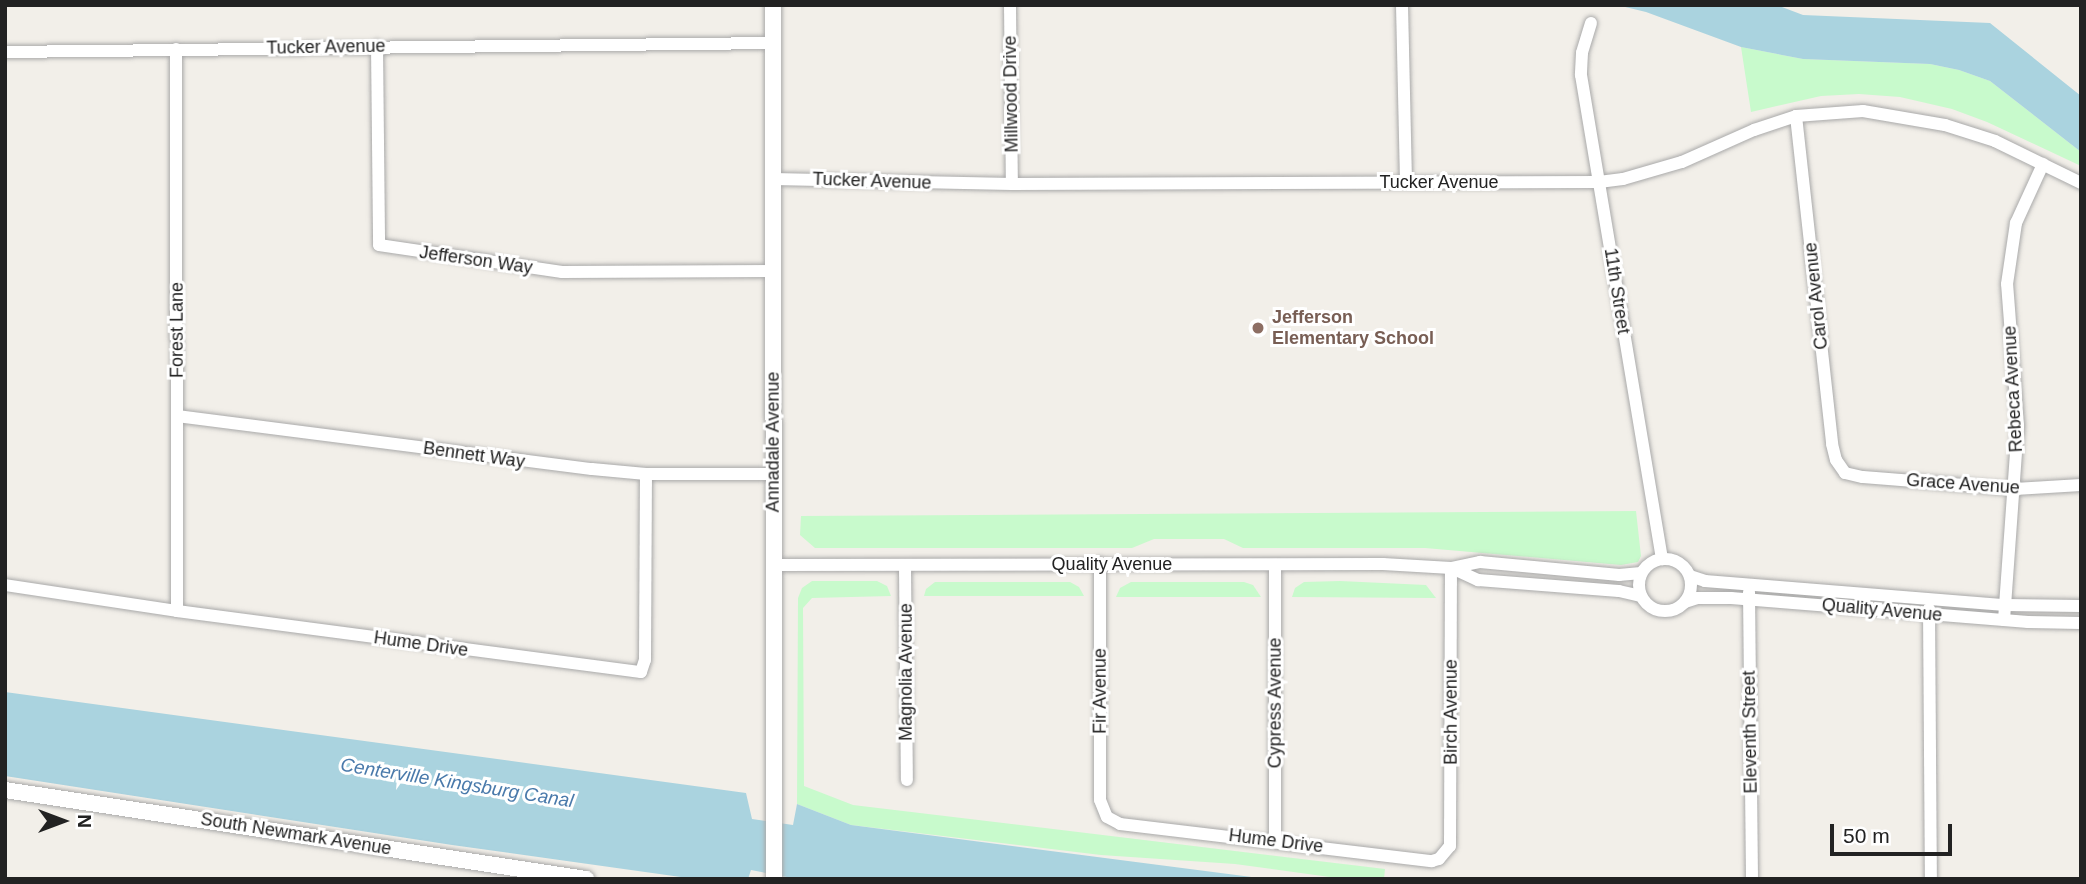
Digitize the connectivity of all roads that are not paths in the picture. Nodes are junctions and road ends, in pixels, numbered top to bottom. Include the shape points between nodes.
1 (773, 5) edge
2 (1010, 5) edge
3 (1402, 5) edge
4 (1591, 23) dead end
5 (773, 43) junction
6 (377, 46) junction
7 (176, 49) junction
8 (5, 52) edge
9 (1796, 116) junction
10 (2043, 164) junction
11 (773, 179) junction
12 (1406, 182) junction
13 (1599, 182) junction
14 (2081, 183) edge
15 (1012, 184) junction
16 (773, 271) junction
17 (177, 416) junction
18 (1845, 473) joint
19 (646, 474) junction
20 (773, 474) junction
21 (2081, 485) edge
22 (2015, 489) junction
23 (1661, 559) junction
24 (1100, 564) junction
25 (773, 565) junction
26 (905, 565) junction
27 (1275, 565) junction
28 (1451, 568) junction
29 (1641, 573) junction
30 (1689, 576) junction
31 (5, 584) edge
32 (1749, 584) junction
33 (1641, 596) junction
34 (1929, 598) junction
35 (1749, 599) junction
36 (1685, 602) junction
37 (2005, 605) junction
38 (2081, 606) edge
39 (177, 611) junction
40 (1930, 614) junction
41 (2004, 620) junction
42 (2081, 623) edge
43 (907, 780) dead end
44 (5, 790) edge
45 (1107, 817) joint
46 (1275, 841) junction
47 (1445, 854) joint
48 (586, 879) edge
49 (774, 879) edge
50 (1752, 879) edge
51 (1931, 879) edge

1 - 5 street, Annadale Avenue
2 - 15 street, Millwood Drive
3 - 12 street
4 - 13 street, 11th Street via 1581,75
5 - 6 street, Tucker Avenue
5 - 11 street, Annadale Avenue
6 - 7 street, Tucker Avenue
6 - 16 street, Jefferson Way via 379,245 562,272
7 - 8 street, Tucker Avenue
7 - 17 street, Forest Lane
9 - 10 street, Tucker Avenue via 1863,111 1904,117 1995,141
9 - 13 street, Tucker Avenue via 1682,162
9 - 18 street, Carol Avenue via 1832,444
10 - 14 street, Tucker Avenue
10 - 22 street, Rebeca Avenue via 2016,223 2007,284 2018,426
11 - 15 street, Tucker Avenue
11 - 16 street, Annadale Avenue
12 - 13 street, Tucker Avenue
12 - 15 street, Tucker Avenue
13 - 23 street, 11th Street
16 - 20 street, Annadale Avenue
17 - 19 street, Bennett Way
17 - 39 street, Forest Lane
18 - 22 street, Grace Avenue
19 - 20 street, Bennett Way
19 - 39 street, Hume Drive via 646,660 641,672
20 - 25 street, Annadale Avenue
21 - 22 street, Grace Avenue
22 - 37 street, Rebeca Avenue
23 - 29 street
23 - 30 street via 1677,562
24 - 26 street, Quality Avenue
24 - 27 street, Quality Avenue
24 - 45 street, Fir Avenue via 1100,800
25 - 26 street, Quality Avenue
25 - 49 street, Annadale Avenue
26 - 43 street, Magnolia Avenue
27 - 28 street, Quality Avenue
27 - 46 street, Cypress Avenue
28 - 29 street, Quality Avenue via 1480,562
28 - 33 street, Quality Avenue via 1478,580
28 - 47 street, Birch Avenue via 1450,846
29 - 33 street
30 - 32 street, Quality Avenue
30 - 36 street via 1691,588
31 - 39 street, Hume Drive
32 - 34 street, Quality Avenue
32 - 35 street, Eleventh Street
33 - 36 street via 1657,611 1673,611
34 - 37 street, Quality Avenue
34 - 40 street
35 - 36 street, Quality Avenue
35 - 40 street, Quality Avenue
35 - 50 street, Eleventh Street
37 - 38 street, Quality Avenue
37 - 41 street, Rebeca Avenue
40 - 41 street, Quality Avenue
40 - 51 street
41 - 42 street, Quality Avenue
44 - 48 street, South Newmark Avenue
45 - 46 street, Hume Drive via 1120,824
46 - 47 street, Hume Drive via 1432,861

